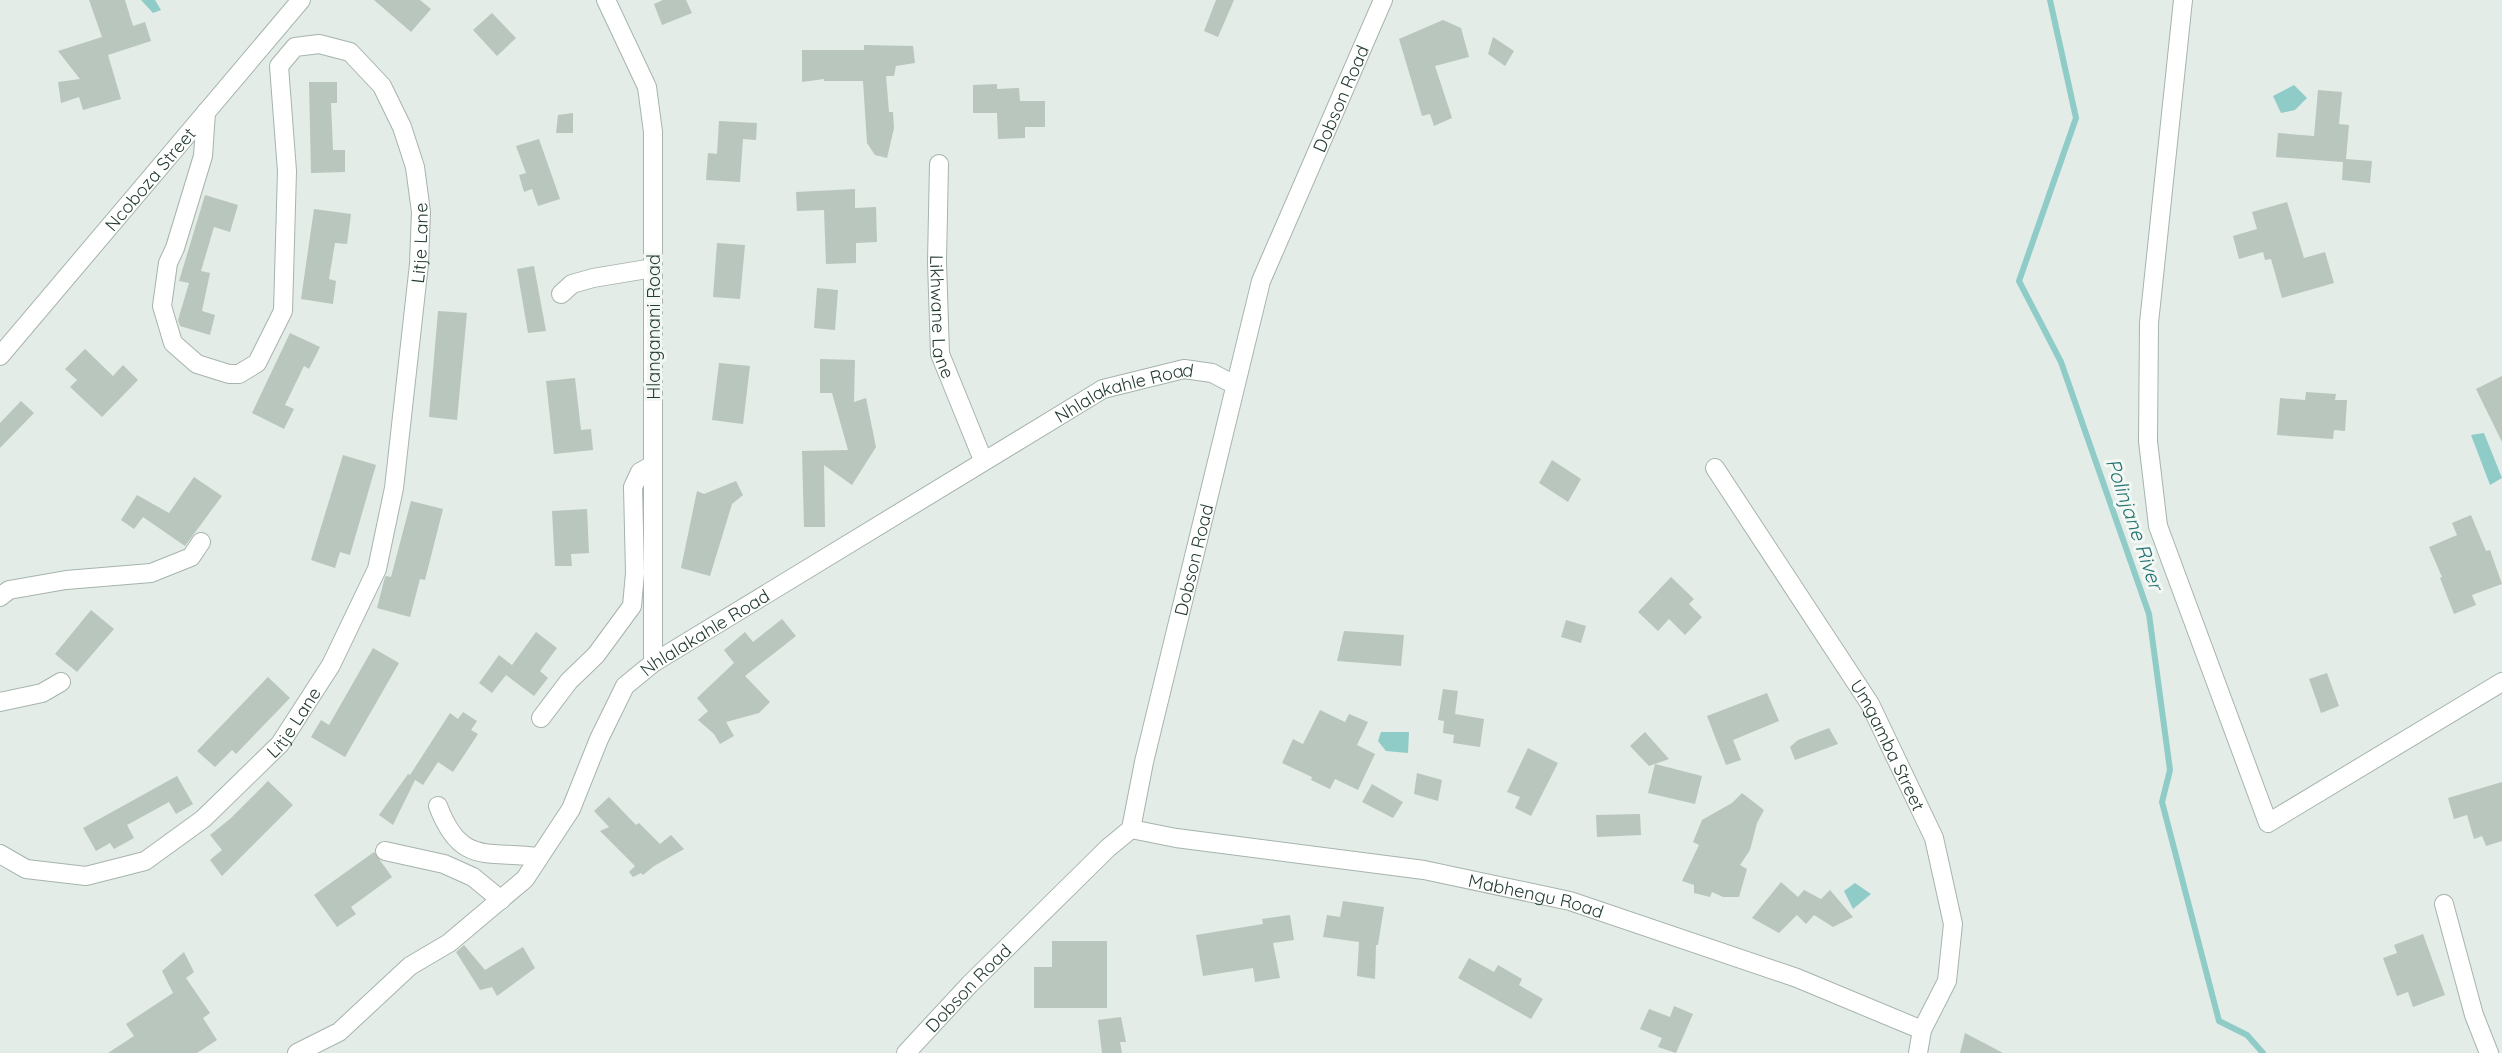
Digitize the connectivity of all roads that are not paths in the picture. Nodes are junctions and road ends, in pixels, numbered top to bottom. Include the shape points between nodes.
1 (301, 0) edge
2 (606, 0) edge
3 (1383, 0) edge
4 (2183, 0) edge
5 (207, 112) junction
6 (939, 164) dead end
7 (653, 268) junction
8 (561, 294) dead end
9 (0, 357) edge
10 (1235, 385) junction
11 (983, 460) junction
12 (653, 465) junction
13 (1715, 468) dead end
14 (201, 542) dead end
15 (0, 597) edge
16 (653, 663) junction
17 (61, 682) dead end
18 (2502, 682) edge
19 (0, 702) edge
20 (541, 718) dead end
21 (438, 806) dead end
22 (1131, 829) junction
23 (385, 851) dead end
24 (0, 854) edge
25 (539, 857) junction
26 (501, 900) junction
27 (2444, 904) dead end
28 (1922, 1030) junction
29 (297, 1053) edge
30 (906, 1053) edge
31 (1918, 1053) edge
32 (2489, 1053) edge

1 - 5 street, Ncoboza Street
2 - 7 street, Hlanganani Road via 646,87 653,132
3 - 10 street, Dobson Road via 1261,280
4 - 18 street via 2149,323 2148,441 2157,526 2268,823
5 - 9 street, Ncoboza Street
5 - 24 street, Litje Lane via 203,156 168,263 162,306 173,342 197,364 229,374 239,374 257,363 283,311 288,171 279,66 295,47 319,44 350,52 382,86 402,127 415,167 421,212 419,264 394,488 377,569 331,665 280,744 203,819 145,861 86,876 26,869
6 - 11 street, Likhwane Lane via 940,354
7 - 8 street via 593,278 572,284
7 - 12 street, Hlanganani Road
10 - 11 street, Nhlalakahle Road via 1212,373 1184,369 1103,389
10 - 22 street, Dobson Road
11 - 16 street, Nhlalakahle Road
12 - 16 street, Hlanganani Road
12 - 20 street via 640,472 633,487 636,573 632,606
13 - 28 street, Umgamba Street via 1870,704 1934,838 1953,924 1947,981
14 - 15 street via 191,557 151,573 66,580 9,590
16 - 25 street, Nhlalakahle Road via 625,686 571,809
17 - 19 street via 42,693
21 - 25 street via 445,825 461,846 483,854
22 - 28 street, Mabhengu Road via 1424,870 1570,901 1797,978
22 - 30 street, Dobson Road via 970,984
23 - 26 street via 444,864 472,877
25 - 26 street, Nhlalakahle Road via 525,879
26 - 29 street, Nhlalakahle Road via 449,944 410,966 339,1032
27 - 32 street via 2474,1015
28 - 31 street, Umgamba Street

